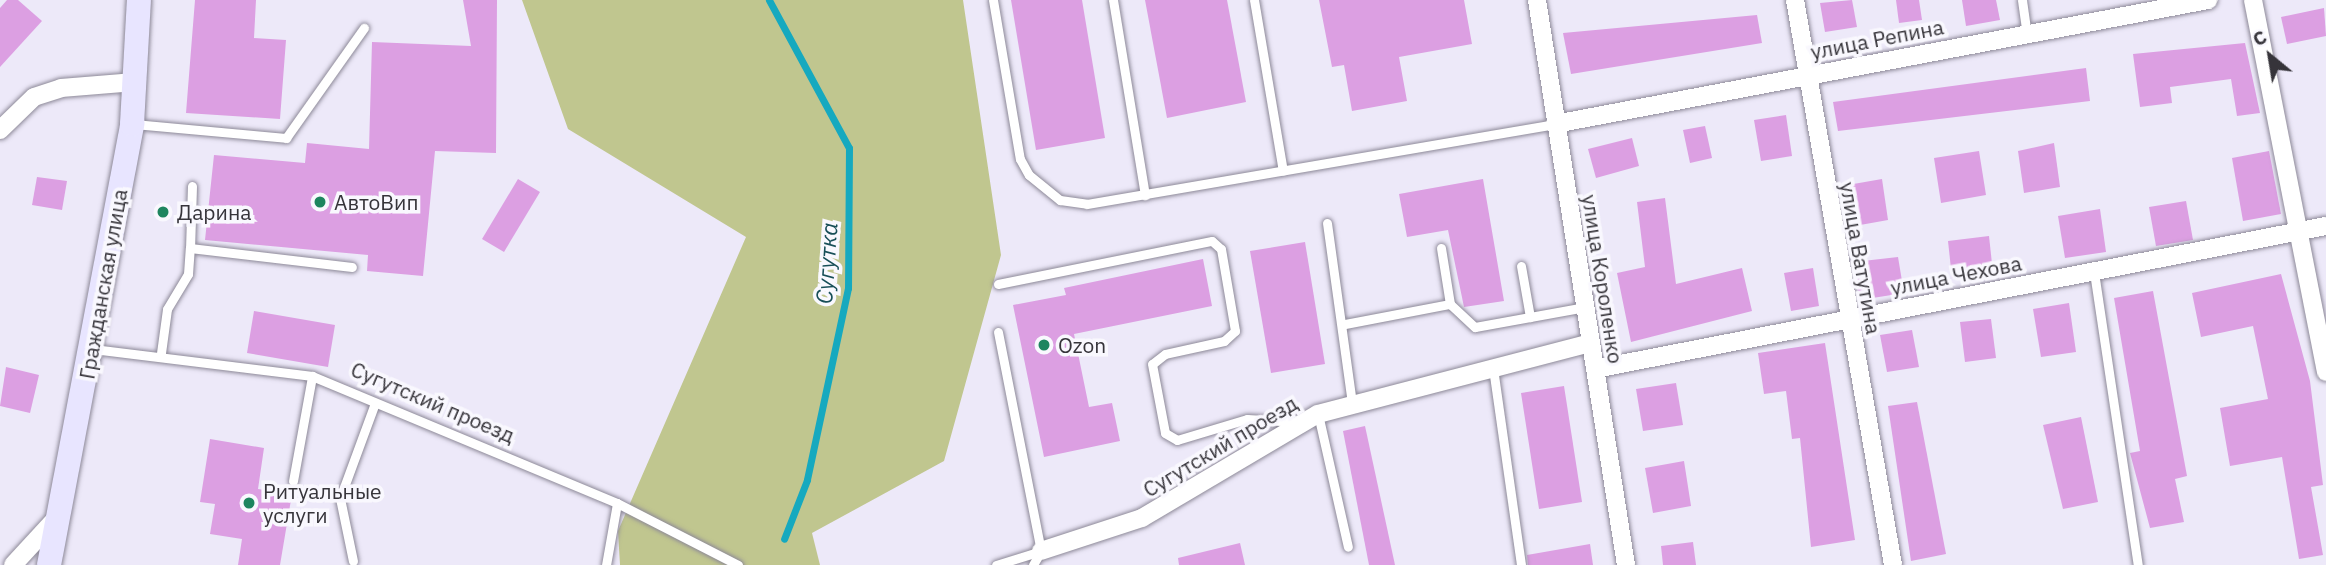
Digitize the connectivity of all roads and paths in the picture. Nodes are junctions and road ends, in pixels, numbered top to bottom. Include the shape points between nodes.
1 (139, 0) edge
2 (993, 0) edge
3 (1113, 0) edge
4 (1254, 0) edge
5 (1536, 0) edge
6 (1795, 0) edge
7 (2022, 0) edge
8 (2208, 0) edge
9 (2253, 0) edge
10 (364, 28) dead end
11 (2027, 34) junction
12 (1807, 75) junction
13 (135, 82) junction
14 (132, 124) junction
15 (1555, 124) junction
16 (0, 130) edge
17 (1283, 171) junction
18 (192, 186) dead end
19 (1145, 195) junction
20 (1328, 223) dead end
21 (2326, 226) edge
22 (2299, 231) junction
23 (190, 248) junction
24 (1441, 248) dead end
25 (1521, 266) dead end
26 (352, 267) dead end
27 (2094, 272) junction
28 (998, 284) dead end
29 (1450, 304) junction
30 (1585, 307) junction
31 (1530, 317) junction
32 (1849, 320) junction
33 (1345, 324) junction
34 (998, 332) dead end
35 (1591, 343) junction
36 (91, 349) junction
37 (161, 353) junction
38 (1493, 368) junction
39 (1595, 369) junction
40 (2326, 372) edge
41 (312, 376) junction
42 (375, 403) junction
43 (1352, 404) junction
44 (1318, 414) junction
45 (1298, 422) junction
46 (293, 481) dead end
47 (617, 503) junction
48 (60, 515) junction
49 (1348, 547) dead end
50 (1037, 558) edge
51 (353, 561) dead end
52 (13, 565) edge
53 (49, 565) edge
54 (606, 565) edge
55 (738, 565) edge
56 (996, 565) edge
57 (1521, 565) edge
58 (1626, 565) edge
59 (1893, 565) edge
60 (2138, 565) edge

1 - 13 main road, Гражданская улица
2 - 19 lane via 1020,159 1029,175 1059,200 1087,204
3 - 19 lane
4 - 17 lane
5 - 15 street, улица Короленко
6 - 12 street, улица Ватутина
7 - 11 lane
8 - 11 street, улица Репина
9 - 22 street
10 - 14 lane via 286,138
11 - 12 street, улица Репина
12 - 15 street, улица Репина
12 - 32 street, улица Ватутина
13 - 14 main road, Гражданская улица
13 - 16 street via 61,88 34,97
14 - 36 main road, Гражданская улица
15 - 17 lane
15 - 30 street, улица Короленко
17 - 19 lane
18 - 23 lane
20 - 33 lane
21 - 22 street, улица Чехова
22 - 27 street, улица Чехова
22 - 40 street
23 - 26 lane
23 - 37 lane via 188,274 167,309
24 - 29 lane
25 - 31 lane
27 - 32 street, улица Чехова
27 - 60 lane
28 - 45 lane via 1212,241 1221,249 1235,331 1224,341 1165,354 1152,364 1165,433 1177,440 1247,419
29 - 31 lane via 1475,327
29 - 33 lane
30 - 31 lane
30 - 35 street, улица Короленко
32 - 39 street, улица Чехова
32 - 59 street, улица Ватутина
33 - 43 lane
34 - 50 lane
35 - 38 street, Сугутский проезд
35 - 39 street, улица Короленко
36 - 37 lane, Сугутский проезд
36 - 48 main road, Гражданская улица
37 - 41 lane, Сугутский проезд
38 - 43 street, Сугутский проезд via 1431,390
38 - 57 lane
39 - 58 street, улица Короленко
41 - 42 lane, Сугутский проезд
41 - 46 lane
42 - 47 lane, Сугутский проезд
42 - 51 lane via 340,498
43 - 44 street, Сугутский проезд
44 - 45 street, Сугутский проезд
44 - 49 lane
45 - 50 street, Сугутский проезд via 1142,518
47 - 54 lane
47 - 55 lane, Сугутский проезд
48 - 52 street
48 - 53 main road, Гражданская улица
50 - 56 lane, Сугутский проезд

